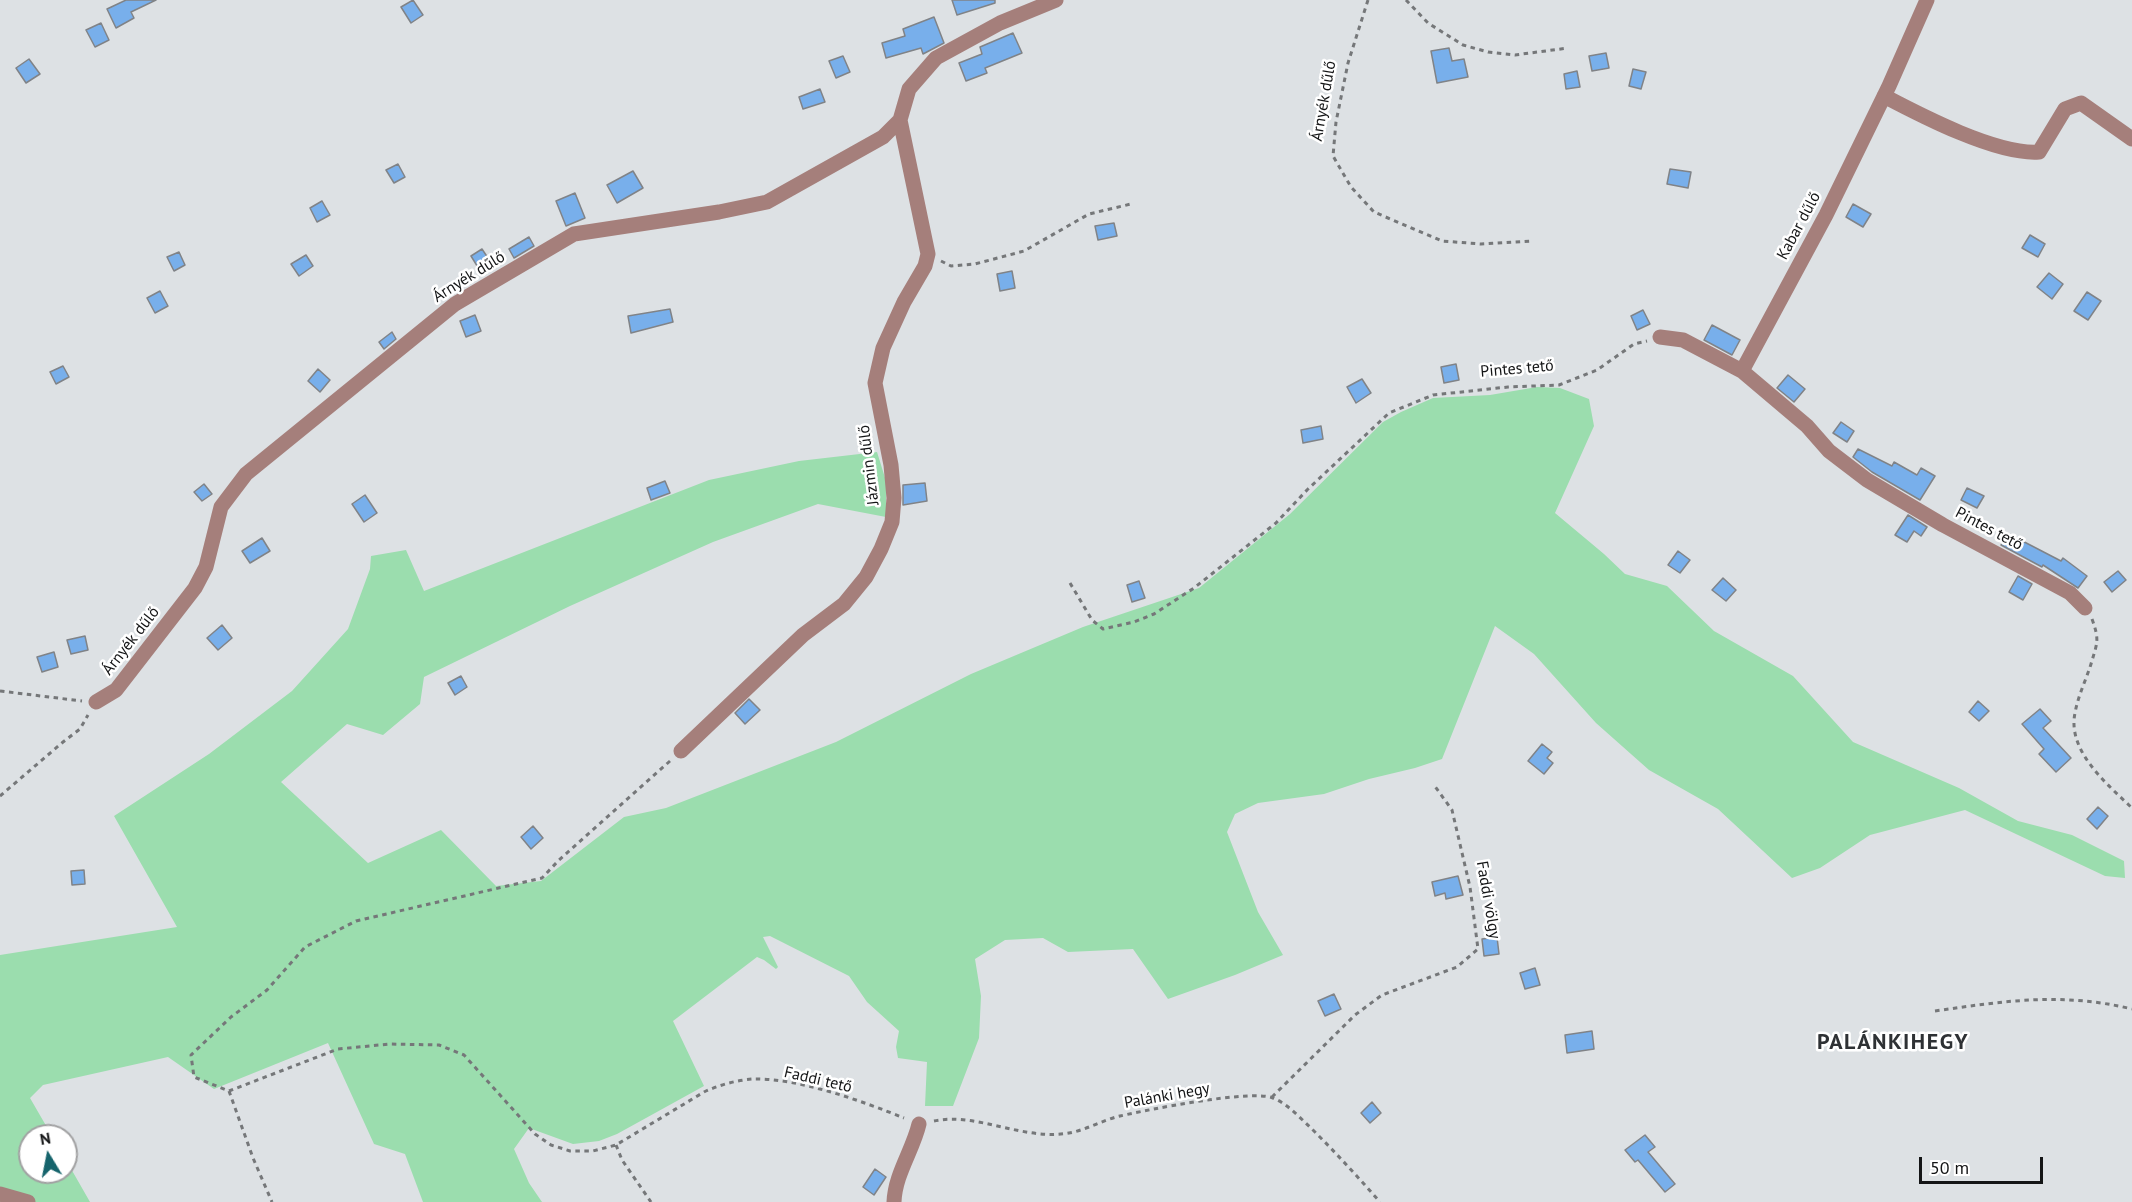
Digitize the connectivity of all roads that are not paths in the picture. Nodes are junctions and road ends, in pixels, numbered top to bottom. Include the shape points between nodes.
1 (1056, 0) edge
2 (1927, 0) edge
3 (1884, 96) junction
4 (900, 120) junction
5 (2132, 139) edge
6 (1660, 337) road end
7 (1742, 371) junction
8 (2085, 608) road end
9 (96, 702) road end
10 (681, 751) road end
11 (919, 1124) road end
12 (0, 1194) edge
13 (28, 1202) edge
14 (894, 1202) edge

1 - 4 street via 1000,23 936,58 909,89
2 - 3 street, Kabar dűlő
3 - 5 street via 1939,123 2001,147 2029,153 2039,152 2065,109 2081,103
3 - 7 street, Kabar dűlő via 1826,215
4 - 9 street, Árnyék dűlő via 883,137 767,202 574,234 454,304 246,474 220,507 206,567 195,588 116,690
4 - 10 street, Jázmin dűlő via 928,254 883,348 875,383 891,465 892,522 866,577 844,604 803,635
6 - 7 street, Pintes tető via 1683,340
7 - 8 street, Pintes tető via 1848,466 1943,525 2070,593
11 - 14 street via 897,1181
12 - 13 street

